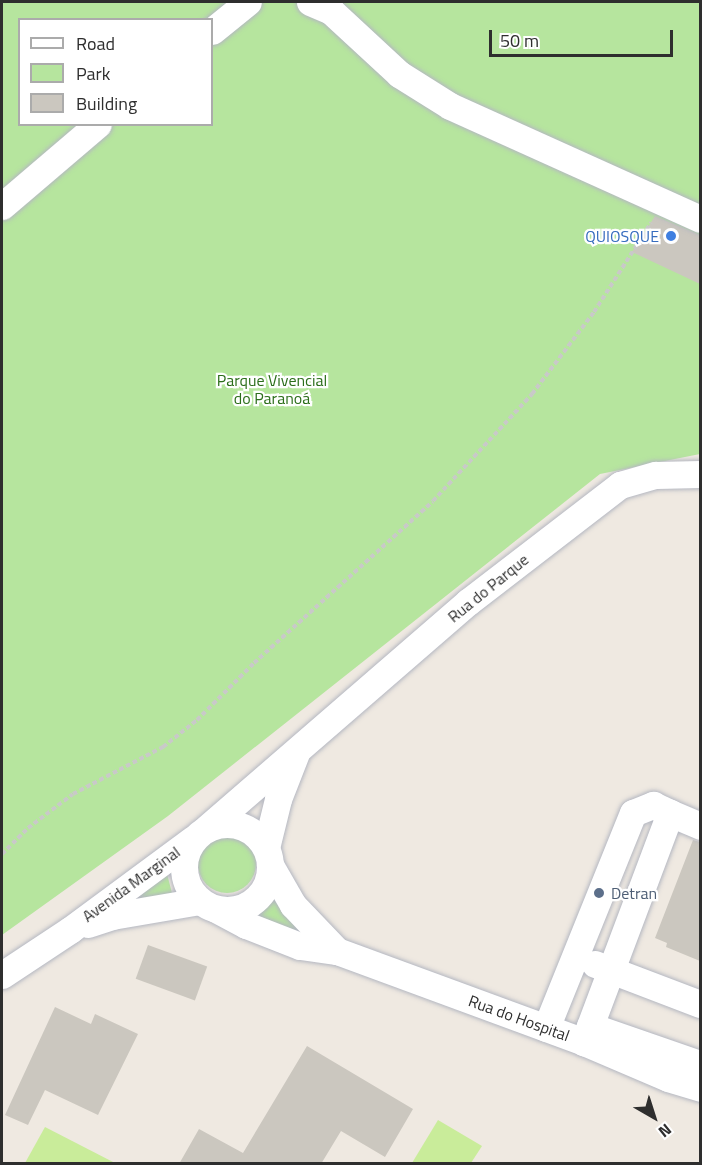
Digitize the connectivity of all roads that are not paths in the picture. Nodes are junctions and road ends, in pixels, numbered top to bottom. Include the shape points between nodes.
1 (248, 2) edge
2 (310, 2) edge
3 (213, 30) edge
4 (96, 126) edge
5 (2, 206) edge
6 (700, 219) edge
7 (700, 474) edge
8 (298, 749) junction
9 (670, 813) junction
10 (700, 826) edge
11 (200, 834) junction
12 (268, 856) junction
13 (208, 905) junction
14 (70, 930) junction
15 (337, 951) junction
16 (574, 956) junction
17 (611, 970) junction
18 (2, 975) edge
19 (700, 1004) edge
20 (546, 1028) junction
21 (587, 1034) junction
22 (700, 1064) edge
23 (700, 1088) edge

1 - 3 street
2 - 6 street via 331,11 399,74 450,106
4 - 5 street
7 - 8 street, Rua do Parque via 656,475 620,485 468,602
8 - 11 street, Rua do Parque
8 - 12 street, Rua do Parque via 278,799
9 - 10 street
9 - 16 street via 654,805 633,813
9 - 17 street
11 - 12 street via 234,824 247,828 258,837
11 - 13 street via 183,865 191,891
11 - 14 street, Avenida Marginal
12 - 13 street via 263,890 254,900 229,910
12 - 15 street via 293,905
13 - 14 street, Avenida Marginal via 112,916
13 - 15 street via 300,946
14 - 18 street, Avenida Marginal
15 - 20 street, Rua do Hospital
16 - 17 street
16 - 20 street
17 - 19 street
17 - 21 street
20 - 21 street, Rua do Hospital
21 - 22 street
21 - 23 street, Rua do Hospital via 668,1078

